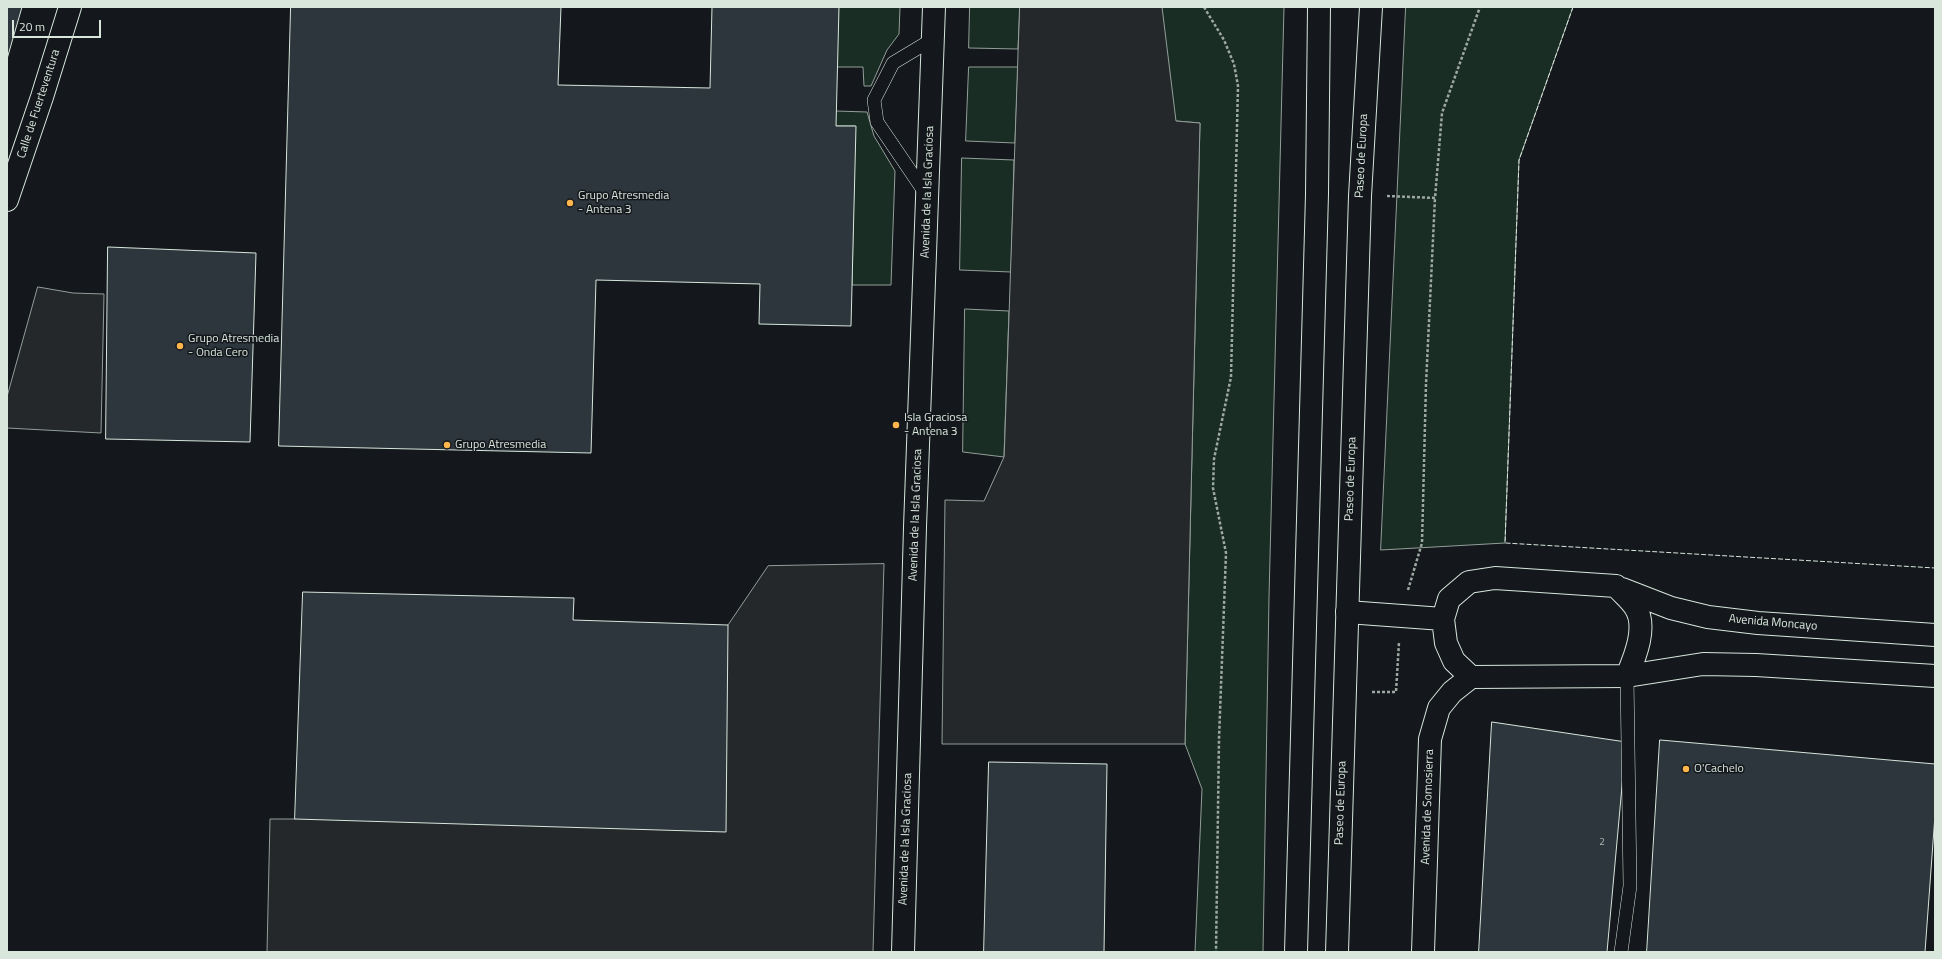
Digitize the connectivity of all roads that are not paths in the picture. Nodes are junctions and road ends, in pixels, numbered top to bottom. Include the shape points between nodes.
1 (70, 7) edge
2 (934, 7) edge
3 (1319, 7) edge
4 (1371, 7) edge
5 (933, 39) junction
6 (929, 198) junction
7 (7, 200) edge
8 (1616, 586) junction
9 (1347, 612) junction
10 (1443, 619) junction
11 (1935, 635) edge
12 (1628, 676) junction
13 (1935, 676) edge
14 (1471, 677) junction
15 (903, 952) edge
16 (1296, 952) edge
17 (1337, 952) edge
18 (1423, 952) edge
19 (1621, 952) edge

1 - 7 street, Calle de Fuerteventura
2 - 5 street, Avenida de la Isla Graciosa
3 - 16 street via 1317,194
4 - 9 street, Paseo de Europa via 1360,196
5 - 6 street, Avenida de la Isla Graciosa
5 - 6 lane via 893,63 874,100 877,122
6 - 15 street, Avenida de la Isla Graciosa via 915,527
8 - 10 street, Avenida Moncayo via 1495,578 1469,582 1449,599
8 - 11 street, Avenida Moncayo via 1671,608 1708,617 1758,623
8 - 12 street via 1636,608 1642,631
9 - 10 street
9 - 17 street, Paseo de Europa
10 - 14 street via 1446,643 1454,661
12 - 13 street via 1703,664
12 - 14 street
12 - 19 lane via 1630,886
14 - 18 street, Avenida de Somosierra via 1452,692 1439,708 1430,739

